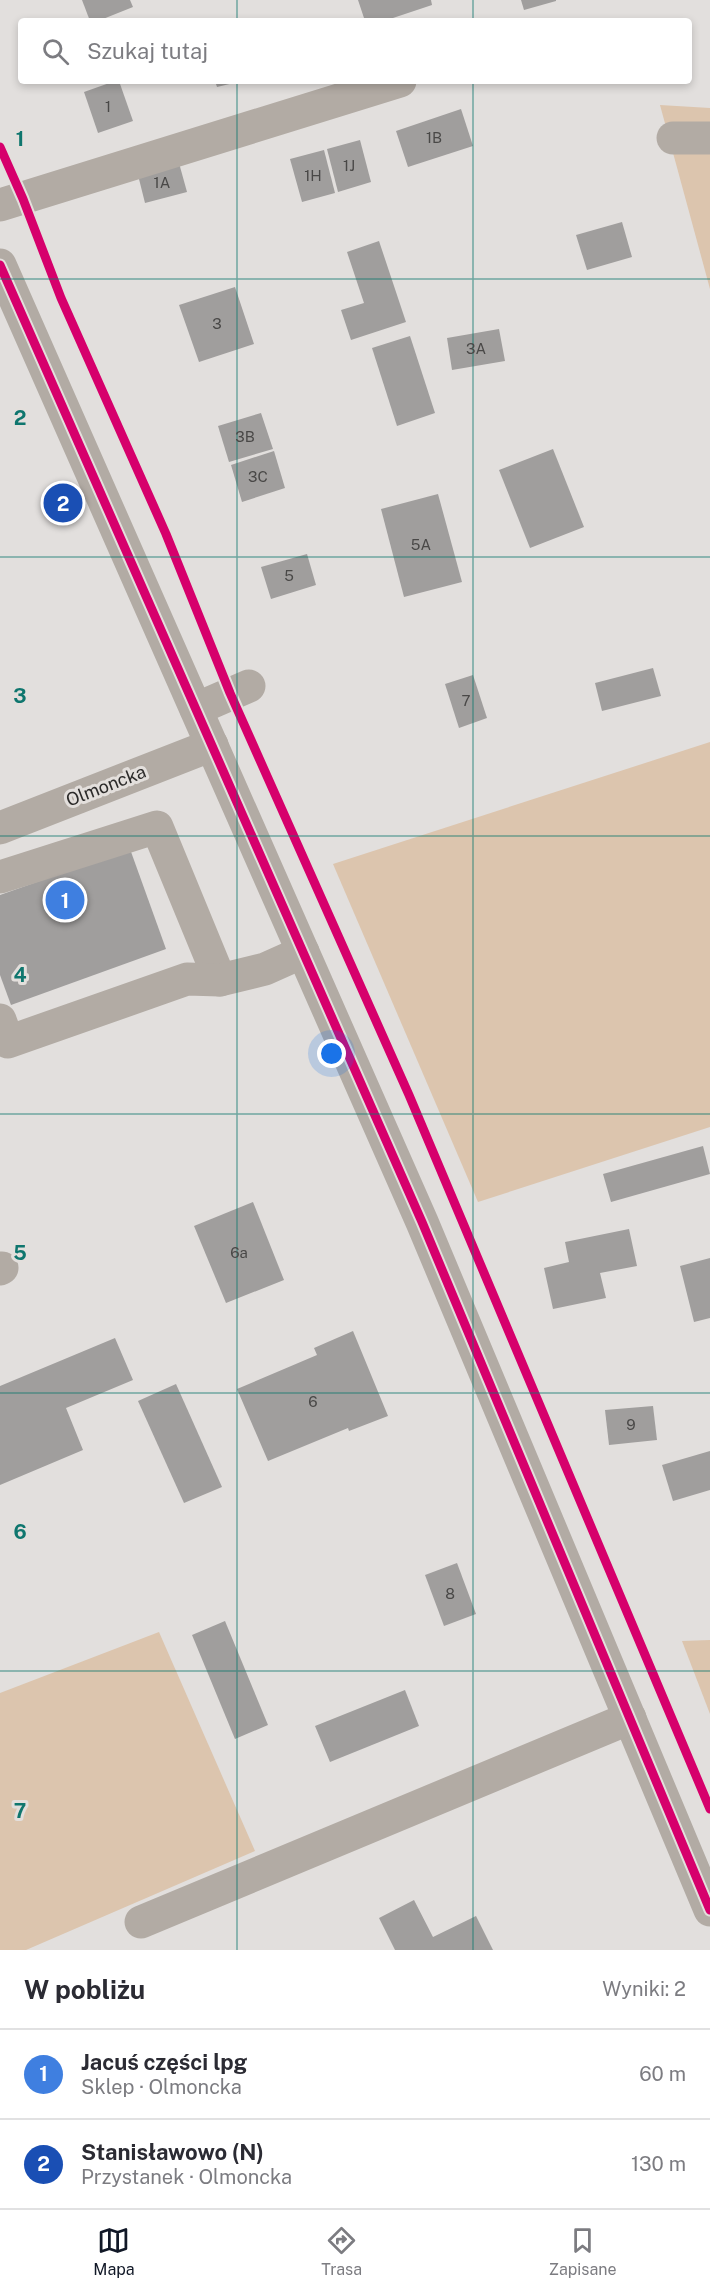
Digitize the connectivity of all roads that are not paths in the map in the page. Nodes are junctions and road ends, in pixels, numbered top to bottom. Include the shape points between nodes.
1 (390, 84) edge
2 (673, 138) dead end
3 (710, 138) edge
4 (0, 205) edge
5 (0, 265) edge
6 (249, 686) dead end
7 (196, 709) junction
8 (212, 745) junction
9 (0, 828) edge
10 (0, 877) edge
11 (303, 952) junction
12 (220, 980) junction
13 (0, 1020) edge
14 (630, 1718) junction
15 (710, 1910) edge
16 (141, 1922) dead end

1 - 4 street
2 - 3 street
5 - 7 street
6 - 7 street
7 - 8 street
8 - 9 street, Olmoncka
8 - 11 street
10 - 12 street via 157,827
11 - 12 street via 265,969
11 - 14 street via 422,1222
12 - 13 street via 187,979 8,1042
14 - 15 street
14 - 16 street

